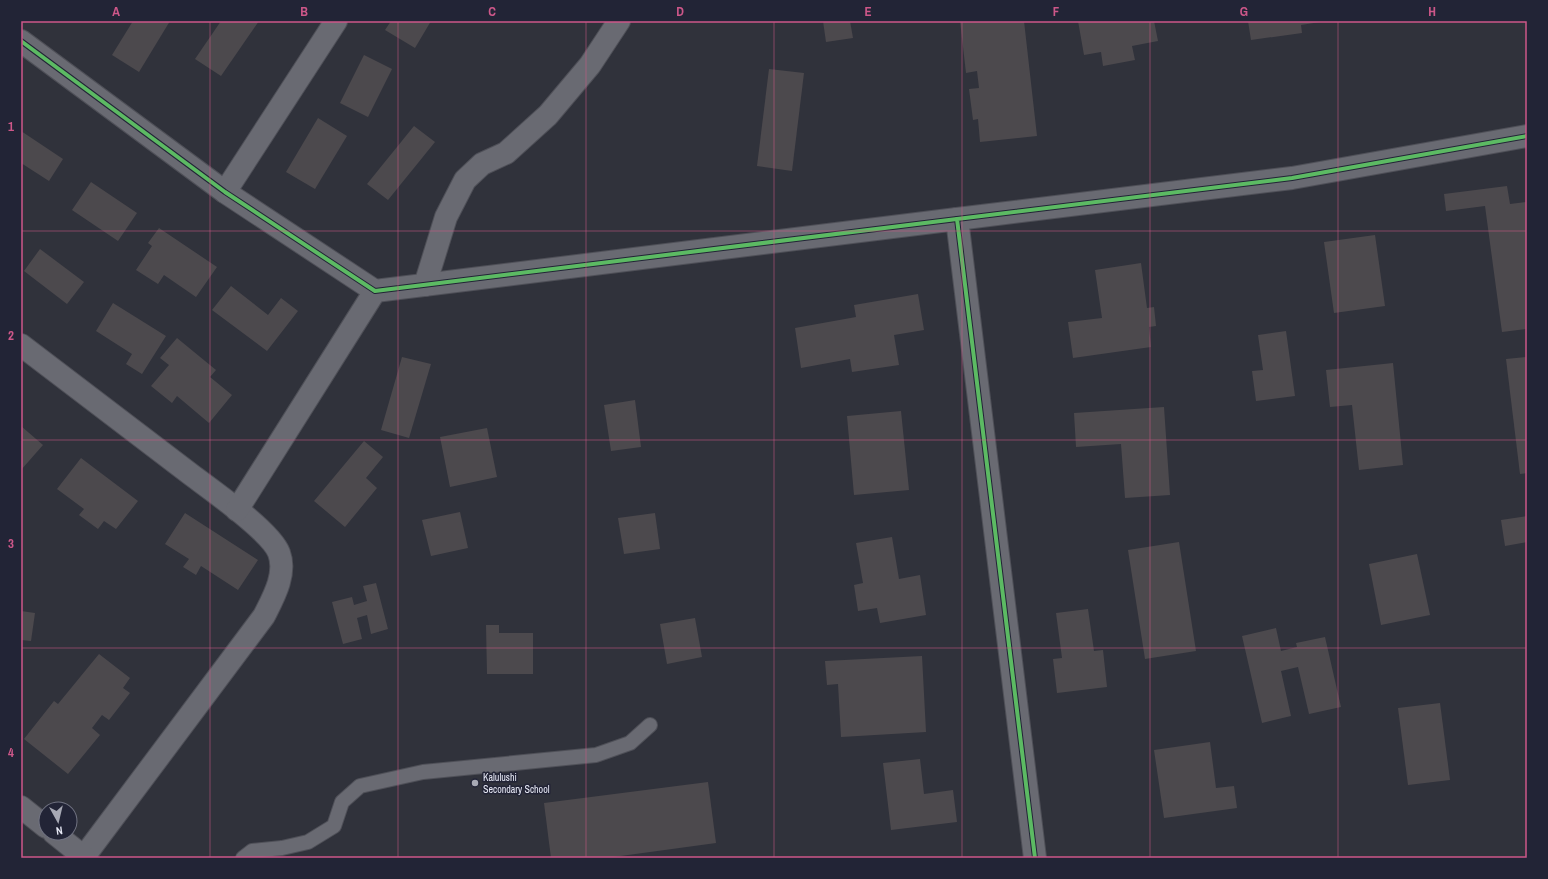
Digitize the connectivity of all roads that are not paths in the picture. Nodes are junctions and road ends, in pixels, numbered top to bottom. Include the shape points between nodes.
1 (336, 21) edge
2 (619, 21) edge
3 (21, 41) edge
4 (1527, 136) edge
5 (224, 192) junction
6 (957, 219) junction
7 (425, 285) junction
8 (374, 291) junction
9 (21, 345) edge
10 (237, 510) junction
11 (650, 725) dead end
12 (21, 807) edge
13 (38, 821) edge
14 (64, 841) edge
15 (83, 857) edge
16 (243, 858) edge
17 (1035, 858) edge

1 - 5 street
2 - 7 street via 590,65 548,114 506,153 482,164 465,180 446,217
3 - 5 street
4 - 6 street via 1292,178
5 - 8 street
6 - 7 street
6 - 17 street
7 - 8 street
8 - 10 street
9 - 10 street
10 - 15 street via 272,540 280,554 279,583 274,597 264,616
11 - 16 lane via 630,743 596,754 423,772 360,786 342,802 334,826 308,842 252,851
12 - 13 street
14 - 15 street

